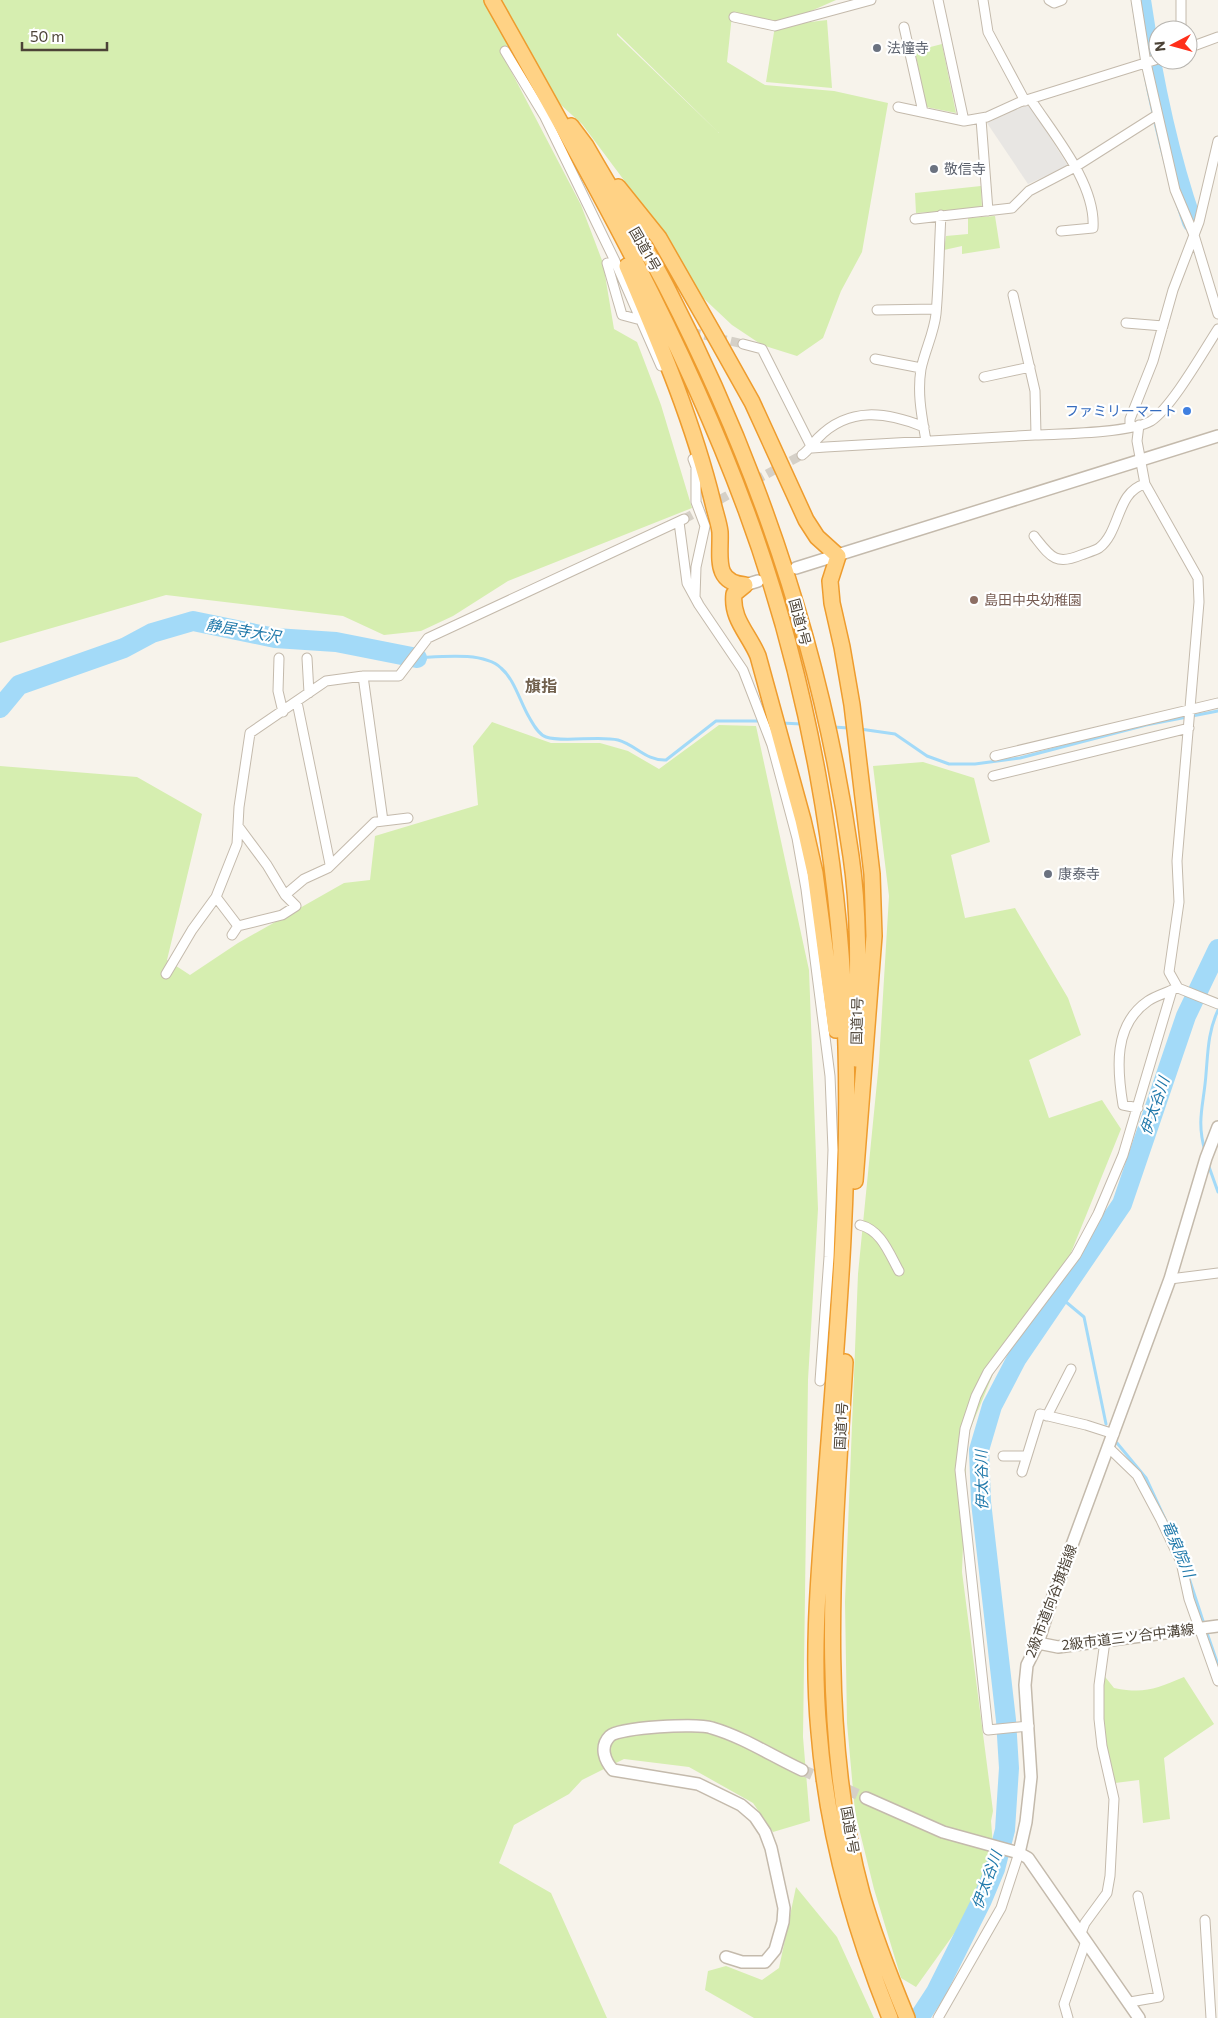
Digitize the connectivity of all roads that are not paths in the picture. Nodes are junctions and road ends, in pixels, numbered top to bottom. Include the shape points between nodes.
1 (492, 0) edge
2 (871, 0) edge
3 (938, 0) edge
4 (983, 0) edge
5 (1049, 0) edge
6 (1062, 0) edge
7 (1136, 0) edge
8 (1181, 0) edge
9 (734, 17) dead end
10 (1181, 20) edge
11 (904, 27) dead end
12 (1218, 37) edge
13 (1198, 44) edge
14 (505, 51) dead end
15 (1146, 63) junction
16 (1028, 101) junction
17 (898, 107) dead end
18 (923, 112) junction
19 (1157, 115) junction
20 (981, 119) junction
21 (964, 121) junction
22 (1218, 141) edge
23 (584, 153) junction
24 (1075, 167) junction
25 (988, 211) junction
26 (941, 215) junction
27 (915, 219) dead end
28 (1061, 231) dead end
29 (1194, 235) junction
30 (614, 260) junction
31 (1013, 295) dead end
32 (877, 310) dead end
33 (936, 310) junction
34 (1218, 314) edge
35 (637, 319) dead end
36 (1126, 323) dead end
37 (1163, 326) junction
38 (1218, 330) edge
39 (743, 344) tunnel mouth
40 (875, 359) dead end
41 (1030, 367) junction
42 (921, 368) junction
43 (984, 377) dead end
44 (1134, 426) junction
45 (924, 427) junction
46 (1036, 435) junction
47 (1218, 436) edge
48 (926, 441) junction
49 (812, 448) junction
50 (802, 455) tunnel mouth
51 (1139, 461) junction
52 (1145, 484) junction
53 (1034, 536) dead end
54 (838, 556) junction
55 (796, 568) dead end
56 (695, 598) junction
57 (279, 658) dead end
58 (307, 658) dead end
59 (363, 676) junction
60 (309, 693) junction
61 (297, 702) junction
62 (1218, 703) edge
63 (1191, 709) junction
64 (283, 712) junction
65 (1189, 728) junction
66 (995, 756) dead end
67 (993, 776) dead end
68 (408, 818) dead end
69 (383, 821) junction
70 (238, 826) junction
71 (330, 864) junction
72 (285, 895) junction
73 (216, 897) junction
74 (238, 926) junction
75 (232, 935) dead end
76 (166, 974) dead end
77 (1177, 989) junction
78 (1218, 1004) edge
79 (1138, 1108) junction
80 (846, 1113) junction
81 (1218, 1127) edge
82 (1215, 1143) edge
83 (855, 1181) junction
84 (860, 1225) dead end
85 (899, 1271) dead end
86 (1218, 1273) edge
87 (1170, 1279) junction
88 (1072, 1369) dead end
89 (820, 1382) dead end
90 (1047, 1416) junction
91 (1114, 1434) junction
92 (1109, 1448) junction
93 (1003, 1456) dead end
94 (1027, 1456) junction
95 (1022, 1472) dead end
96 (1218, 1626) edge
97 (1200, 1628) junction
98 (1105, 1641) junction
99 (1038, 1644) junction
100 (1218, 1681) edge
101 (1026, 1726) junction
102 (802, 1770) tunnel mouth
103 (866, 1798) tunnel mouth
104 (1016, 1852) junction
105 (1138, 1896) dead end
106 (1205, 1920) dead end
107 (1084, 1937) junction
108 (726, 1957) dead end
109 (1130, 2002) junction
110 (889, 2015) edge
111 (907, 2018) edge
112 (938, 2018) edge
113 (1068, 2018) edge
114 (1139, 2018) edge
115 (1211, 2018) edge

1 - 23 highway, 国道1号
2 - 9 street via 775,26
3 - 21 street
4 - 16 street via 988,32
5 - 6 street via 1054,3
7 - 15 street
8 - 10 street
11 - 18 street
12 - 13 street
14 - 30 street via 545,117
15 - 16 street
15 - 19 street
16 - 20 street
16 - 24 street
17 - 18 street
18 - 21 street
19 - 24 street
19 - 29 street via 1175,190
20 - 21 street
20 - 25 street
22 - 29 street
23 - 54 highway via 659,238 752,402 806,520
23 - 80 highway, 国道1号 via 691,375 746,510 781,621 807,722 831,862 840,941
23 - 80 highway via 684,403 720,530 721,570 733,584 752,583 734,594 733,605 737,620 758,656 805,828 825,942
23 - 83 highway, 国道1号 via 666,285 722,404 761,497 812,668 834,756 852,858 857,950
24 - 25 street via 1029,191 1012,208
24 - 28 street via 1090,200 1093,228
25 - 26 street
26 - 27 street
26 - 33 street
29 - 34 street
29 - 37 street via 1172,290
30 - 35 street via 607,263 622,315
30 - 56 street via 668,382 696,467 696,502 705,526 696,567
31 - 41 street
32 - 33 street
33 - 42 street
36 - 37 street
37 - 44 street via 1130,419
38 - 44 street via 1160,413 1150,422
39 - 49 street via 762,350
40 - 42 street
41 - 43 street
41 - 46 street via 1035,391
42 - 45 street via 920,408
44 - 46 street
44 - 51 street
45 - 48 street
45 - 49 street via 900,418 864,414 832,427 817,438
46 - 48 street
47 - 51 street
48 - 49 street
49 - 50 street
51 - 52 street
51 - 54 street
52 - 53 street via 1128,493 1111,533 1099,548 1067,561 1058,561
52 - 63 street via 1198,578
54 - 55 street
54 - 83 highway via 830,581 832,603 852,706 872,874 874,936
56 - 59 street via 687,583 681,520 428,638 399,676
56 - 89 street via 743,670 772,745 797,838 817,961 830,1076 833,1150 832,1226
57 - 64 street via 278,691
58 - 60 street
59 - 60 street via 326,680
59 - 69 street
60 - 61 street
61 - 64 street
61 - 71 street
62 - 63 street
63 - 65 street
63 - 66 street
64 - 70 street via 250,733
65 - 67 street
65 - 77 street via 1177,861 1179,902 1169,972
68 - 69 street
69 - 71 street via 375,822
70 - 72 street
70 - 73 street via 237,844
71 - 72 street
72 - 74 street via 296,906 282,915
73 - 74 street
73 - 76 street
74 - 75 street
77 - 78 street
77 - 79 street
77 - 79 street via 1147,1002 1134,1014 1120,1048 1118,1072 1123,1105
79 - 101 street via 1123,1154 1085,1239 988,1372 965,1429 960,1470 988,1730
80 - 110 highway, 国道1号 via 844,1232 818,1573 815,1657 819,1732 839,1864 853,1917
81 - 82 street, 2級市道向谷旗指線
82 - 87 street, 2級市道向谷旗指線
83 - 111 highway, 国道1号 via 833,1571 839,1759 862,1892 879,1949
84 - 85 street via 879,1236
86 - 87 street
87 - 91 street, 2級市道向谷旗指線
88 - 90 street
90 - 91 street
90 - 94 street via 1040,1414
91 - 92 street, 2級市道向谷旗指線
92 - 97 street via 1137,1475 1146,1490 1181,1562
92 - 99 street, 2級市道向谷旗指線
93 - 94 street
94 - 95 street
96 - 97 street, 2級市道三ツ合中溝線
97 - 98 street, 2級市道三ツ合中溝線
97 - 100 street
98 - 99 street, 2級市道三ツ合中溝線 via 1058,1647
98 - 107 street via 1099,1685 1099,1719 1114,1799 1110,1876 1107,1893 1085,1922
99 - 101 street, 2級市道向谷旗指線 via 1026,1665
101 - 104 street, 2級市道向谷旗指線 via 1030,1777 1026,1822
102 - 108 street via 727,1734 693,1724 622,1731 611,1736 605,1746 604,1756 613,1770 698,1784 741,1805 765,1832 784,1908 775,1950 765,1962 757,1964
103 - 104 street via 943,1832
104 - 107 street via 1028,1858
104 - 112 street via 1001,1908
105 - 109 street via 1159,1997
106 - 115 street
107 - 109 street
107 - 113 street via 1064,2004
109 - 114 street

